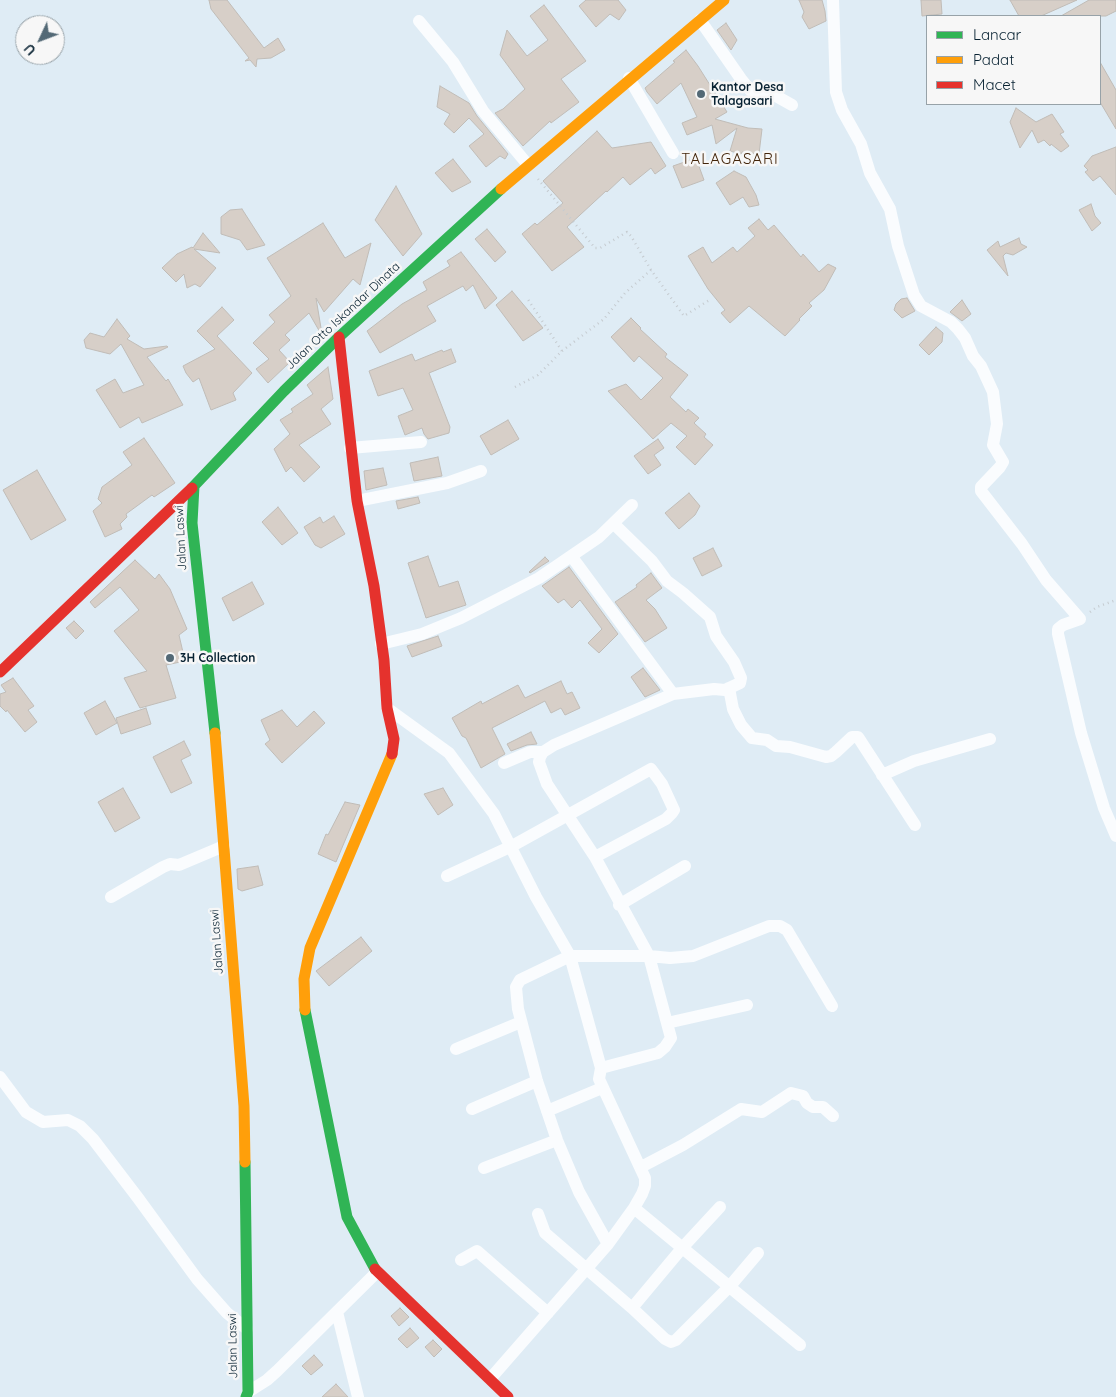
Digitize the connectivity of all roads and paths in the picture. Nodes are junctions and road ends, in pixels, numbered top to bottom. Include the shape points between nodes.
1 (724, 0) edge
2 (833, 0) edge
3 (700, 20) junction
4 (419, 21) dead end
5 (629, 78) junction
6 (792, 105) dead end
7 (673, 153) dead end
8 (528, 164) junction
9 (652, 270) junction
10 (527, 298) dead end
11 (711, 299) dead end
12 (339, 337) junction
13 (562, 351) junction
14 (515, 387) dead end
15 (421, 442) dead end
16 (350, 448) junction
17 (481, 471) dead end
18 (194, 486) junction
19 (357, 501) junction
20 (632, 505) dead end
21 (614, 524) junction
22 (572, 557) junction
23 (1116, 600) edge
24 (1080, 619) junction
25 (381, 644) junction
26 (0, 672) edge
27 (722, 689) junction
28 (673, 694) junction
29 (386, 708) junction
30 (990, 739) dead end
31 (543, 752) junction
32 (504, 763) dead end
33 (882, 774) junction
34 (568, 815) junction
35 (915, 826) dead end
36 (1116, 836) edge
37 (224, 846) junction
38 (512, 846) junction
39 (595, 857) junction
40 (685, 866) dead end
41 (448, 876) dead end
42 (110, 897) dead end
43 (619, 905) junction
44 (570, 956) junction
45 (649, 956) junction
46 (747, 1005) dead end
47 (832, 1006) dead end
48 (521, 1022) junction
49 (667, 1023) junction
50 (456, 1049) dead end
51 (601, 1068) junction
52 (0, 1077) edge
53 (537, 1081) junction
54 (602, 1088) junction
55 (472, 1109) dead end
56 (547, 1111) junction
57 (833, 1116) dead end
58 (557, 1140) junction
59 (641, 1167) junction
60 (484, 1168) dead end
61 (720, 1207) dead end
62 (634, 1208) junction
63 (538, 1214) dead end
64 (608, 1244) junction
65 (683, 1248) junction
66 (758, 1253) dead end
67 (461, 1260) dead end
68 (586, 1268) junction
69 (377, 1272) junction
70 (730, 1286) junction
71 (632, 1308) junction
72 (337, 1312) junction
73 (548, 1313) junction
74 (247, 1329) junction
75 (800, 1344) dead end
76 (490, 1379) junction
77 (247, 1394) edge
78 (358, 1397) edge
79 (508, 1397) edge

1 - 3 street, Jalan Otto Iskandar Dinata
2 - 24 street via 836,92 861,144 870,173 890,209 914,295 921,306 951,322 962,334 993,392 997,424 993,445 1003,462 981,491 1046,580
3 - 5 street, Jalan Otto Iskandar Dinata
3 - 6 street via 750,90 776,96
4 - 8 street via 453,62 483,110
5 - 7 street
5 - 8 street, Jalan Otto Iskandar Dinata
8 - 9 path via 596,248 627,232
8 - 12 street, Jalan Otto Iskandar Dinata
9 - 11 path via 684,316
9 - 13 path via 625,293 604,319
10 - 13 path
12 - 16 street
12 - 18 street, Jalan Otto Iskandar Dinata
13 - 14 path via 538,375
15 - 16 street
16 - 19 street
17 - 19 street via 447,483
18 - 26 street, Jalan Otto Iskandar Dinata
18 - 37 street, Jalan Laswi via 193,532 213,705
19 - 25 street via 374,586
20 - 21 street
21 - 22 street
21 - 27 street via 667,581 710,617 716,636 741,678 740,683
22 - 25 street via 539,578 461,618 422,634
22 - 28 street
23 - 24 path via 1097,607
24 - 36 street via 1058,629 1058,634 1081,733
25 - 29 street
27 - 28 street
27 - 33 street via 741,725 752,738 826,757 857,736
28 - 31 street via 554,744
29 - 38 street via 449,753 494,814
29 - 69 street via 394,738 391,759 310,948 304,979 305,1006 347,1217
30 - 33 street via 914,761
31 - 32 street via 530,752
31 - 34 street via 539,762 547,784
33 - 35 street
34 - 38 street
34 - 39 street
34 - 39 street via 644,772 654,771 674,810 672,813
37 - 42 street via 179,864 162,867
37 - 74 street, Jalan Laswi via 244,1106
38 - 41 street
38 - 44 street via 536,897
39 - 43 street
40 - 43 street
43 - 45 street
44 - 45 street
44 - 48 street via 520,980 516,987
44 - 51 street
45 - 47 street via 693,956 769,926 780,926 787,930
45 - 49 street
46 - 49 street
48 - 50 street
48 - 53 street
49 - 51 street via 670,1038 658,1053
51 - 54 street
52 - 74 street via 26,1112 43,1122 68,1120 93,1139 197,1279 220,1306
53 - 55 street
53 - 56 street
54 - 56 street
54 - 59 street
56 - 58 street
57 - 59 street via 822,1107 807,1103 803,1096 792,1093 762,1112 741,1109
58 - 60 street
58 - 64 street via 579,1192
59 - 62 street via 645,1186
61 - 65 street
62 - 64 street
62 - 65 street
63 - 68 street via 545,1233
64 - 68 street
65 - 70 street
65 - 71 street
66 - 70 street
67 - 73 street via 477,1251
68 - 71 street
68 - 73 street
69 - 72 street
69 - 76 street
70 - 71 street via 671,1342
70 - 75 street
72 - 77 street via 277,1371
72 - 78 street
73 - 76 street
74 - 77 street, Jalan Laswi
76 - 79 street

